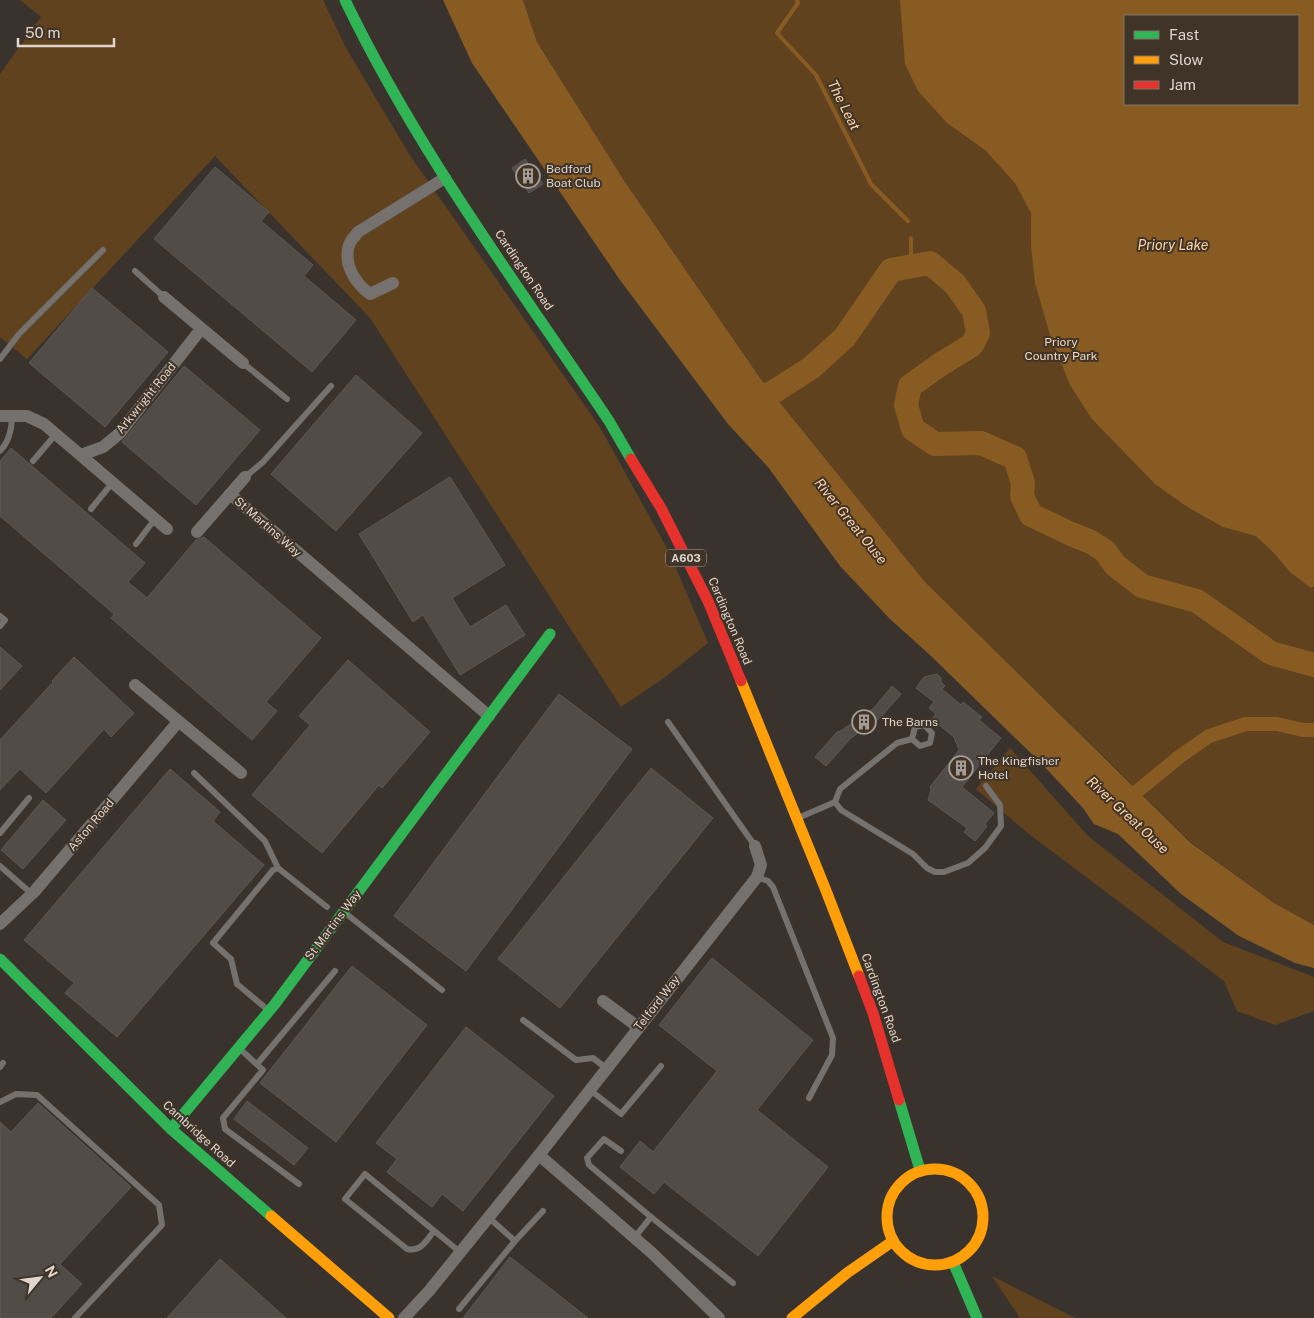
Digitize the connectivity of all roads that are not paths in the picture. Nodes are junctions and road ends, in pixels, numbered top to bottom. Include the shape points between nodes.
1 (344, 0) edge
2 (445, 178) junction
3 (103, 250) dead end
4 (135, 271) dead end
5 (393, 284) dead end
6 (164, 296) joint
7 (201, 329) junction
8 (0, 359) edge
9 (243, 364) joint
10 (330, 386) dead end
11 (287, 399) dead end
12 (6, 415) edge
13 (56, 434) junction
14 (0, 451) edge
15 (81, 455) junction
16 (33, 461) dead end
17 (245, 477) joint
18 (113, 482) junction
19 (230, 494) junction
20 (91, 509) dead end
21 (155, 519) junction
22 (167, 529) dead end
23 (197, 532) dead end
24 (136, 544) dead end
25 (0, 616) edge
26 (0, 626) edge
27 (550, 634) dead end
28 (136, 685) dead end
29 (489, 716) junction
30 (178, 722) junction
31 (668, 722) dead end
32 (912, 739) dead end
33 (194, 773) dead end
34 (241, 773) dead end
35 (986, 786) dead end
36 (29, 798) dead end
37 (836, 802) junction
38 (797, 819) junction
39 (0, 833) edge
40 (755, 846) joint
41 (0, 866) edge
42 (278, 868) junction
43 (757, 877) junction
44 (32, 894) junction
45 (327, 908) dead end
46 (344, 912) junction
47 (0, 924) edge
48 (0, 959) edge
49 (335, 972) dead end
50 (442, 990) dead end
51 (603, 1001) dead end
52 (269, 1011) junction
53 (523, 1020) dead end
54 (638, 1027) junction
55 (238, 1048) junction
56 (257, 1064) junction
57 (661, 1066) dead end
58 (606, 1068) junction
59 (590, 1090) junction
60 (809, 1098) dead end
61 (0, 1102) edge
62 (171, 1129) junction
63 (620, 1151) dead end
64 (539, 1155) junction
65 (920, 1170) junction
66 (299, 1184) dead end
67 (543, 1211) dead end
68 (488, 1217) junction
69 (651, 1217) junction
70 (434, 1231) junction
71 (634, 1238) junction
72 (515, 1241) junction
73 (893, 1241) junction
74 (460, 1252) junction
75 (953, 1262) junction
76 (733, 1283) dead end
77 (459, 1308) dead end
78 (75, 1318) edge
79 (389, 1318) edge
80 (404, 1318) edge
81 (719, 1318) edge
82 (792, 1318) edge
83 (977, 1318) edge

1 - 2 main road, Cardington Road / A603 via 404,111
2 - 5 street via 358,232 350,244 347,258 361,287 370,294
2 - 38 main road, Cardington Road / A603 via 608,421 661,508 708,601
3 - 8 lane via 19,334
4 - 6 lane
6 - 7 street
7 - 9 street
7 - 15 street, Arkwright Road via 120,432 103,447
9 - 11 lane
10 - 17 lane
12 - 13 street via 27,416
12 - 14 lane via 10,435
13 - 15 street
13 - 16 lane
15 - 18 street
17 - 19 street
18 - 20 lane
18 - 21 street
19 - 23 street
19 - 29 street, St Martins Way
21 - 22 street
21 - 24 lane
25 - 26 lane via 5,620
27 - 29 main road, St Martins Way
28 - 30 street
29 - 46 main road, St Martins Way
30 - 34 street
30 - 44 street, Aston Road
31 - 40 lane
32 - 37 lane via 897,743 840,789
33 - 42 lane via 265,841
35 - 37 lane via 1000,805 1001,826 985,848 968,863 944,872 927,868 913,854 840,810
36 - 39 lane
37 - 38 lane
38 - 65 main road, Cardington Road / A603 via 873,1013
40 - 43 street via 761,865
41 - 44 lane
42 - 45 lane
42 - 52 lane via 213,943 231,959 237,984
43 - 54 street, Telford Way
43 - 60 lane via 773,887 833,1038 832,1055
44 - 47 street, Aston Road
46 - 50 lane
46 - 52 main road, St Martins Way
48 - 62 main road, Cambridge Road
49 - 56 lane
51 - 54 street
52 - 55 main road, St Martins Way
53 - 58 lane via 576,1060 593,1058
54 - 58 street, Telford Way
55 - 56 lane
55 - 62 main road, St Martins Way
56 - 66 lane via 263,1070 223,1118 225,1129
57 - 59 lane via 621,1114
58 - 59 street, Telford Way
59 - 64 street, Telford Way
61 - 78 lane via 16,1094 37,1095 159,1205 162,1225
62 - 79 main road, Cambridge Road
63 - 69 lane via 604,1139 587,1158 589,1165
64 - 68 street, Telford Way
64 - 71 street
65 - 73 main road via 900,1183 888,1204 887,1223
65 - 75 main road via 943,1168 964,1177 979,1195 984,1219 979,1238 968,1252
67 - 72 lane
68 - 72 lane
68 - 74 street, Telford Way
69 - 71 lane
69 - 76 lane
70 - 70 lane via 365,1174 345,1199 407,1249 419,1249
70 - 74 lane
71 - 81 street
72 - 77 lane
73 - 75 main road via 902,1252 919,1263
73 - 82 main road
74 - 80 street, Telford Way
75 - 83 main road

